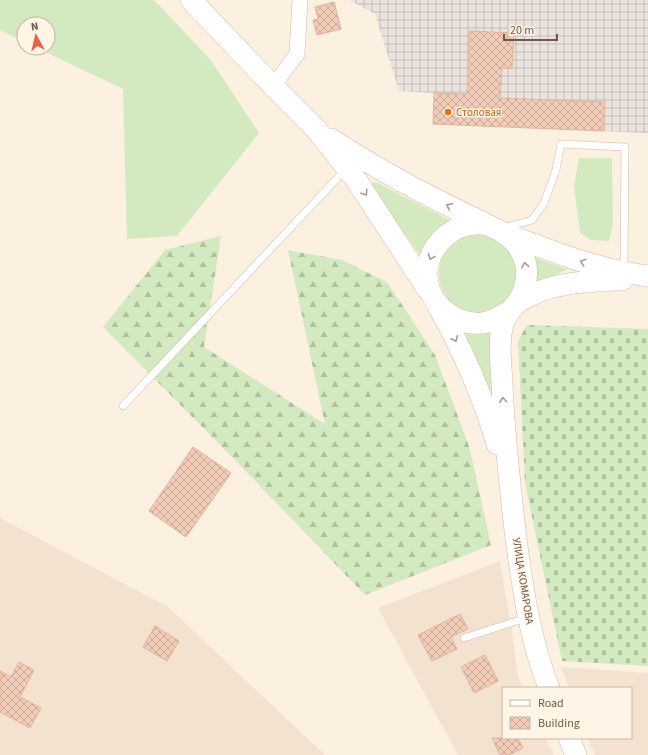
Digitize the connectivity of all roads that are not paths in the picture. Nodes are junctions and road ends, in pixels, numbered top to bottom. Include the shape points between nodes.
1 (191, 0) edge
2 (300, 0) edge
3 (273, 86) junction
4 (315, 128) junction
5 (346, 168) junction
6 (496, 229) junction
7 (624, 272) junction
8 (648, 276) edge
9 (648, 279) edge
10 (435, 300) junction
11 (513, 308) junction
12 (123, 406) dead end
13 (511, 495) junction
14 (528, 618) junction
15 (464, 638) dead end
16 (549, 687) edge
17 (569, 739) edge
18 (576, 755) edge

1 - 3 main road
2 - 3 street via 297,54
3 - 4 main road
4 - 5 main road
6 -> 4 main road via 423,194 370,164
5 -> 10 main road
5 - 12 lane
7 -> 6 main road via 585,263
6 - 7 lane via 532,220 544,203 556,170 561,144 624,147
6 -> 10 main road via 467,225 453,230 442,239 432,253 428,266 427,278
11 -> 6 main road via 522,296 527,277 525,261 520,249
7 - 8 main road
9 - 11 main road via 594,281 543,290 526,297
10 - 11 main road via 450,316 466,322 483,323 498,319
10 -> 13 main road via 472,374 491,422
13 -> 11 main road via 500,340 503,324
13 - 14 main road, УЛИЦА КОМАРОВА
14 - 15 lane
14 - 16 main road, УЛИЦА КОМАРОВА
17 - 18 main road

